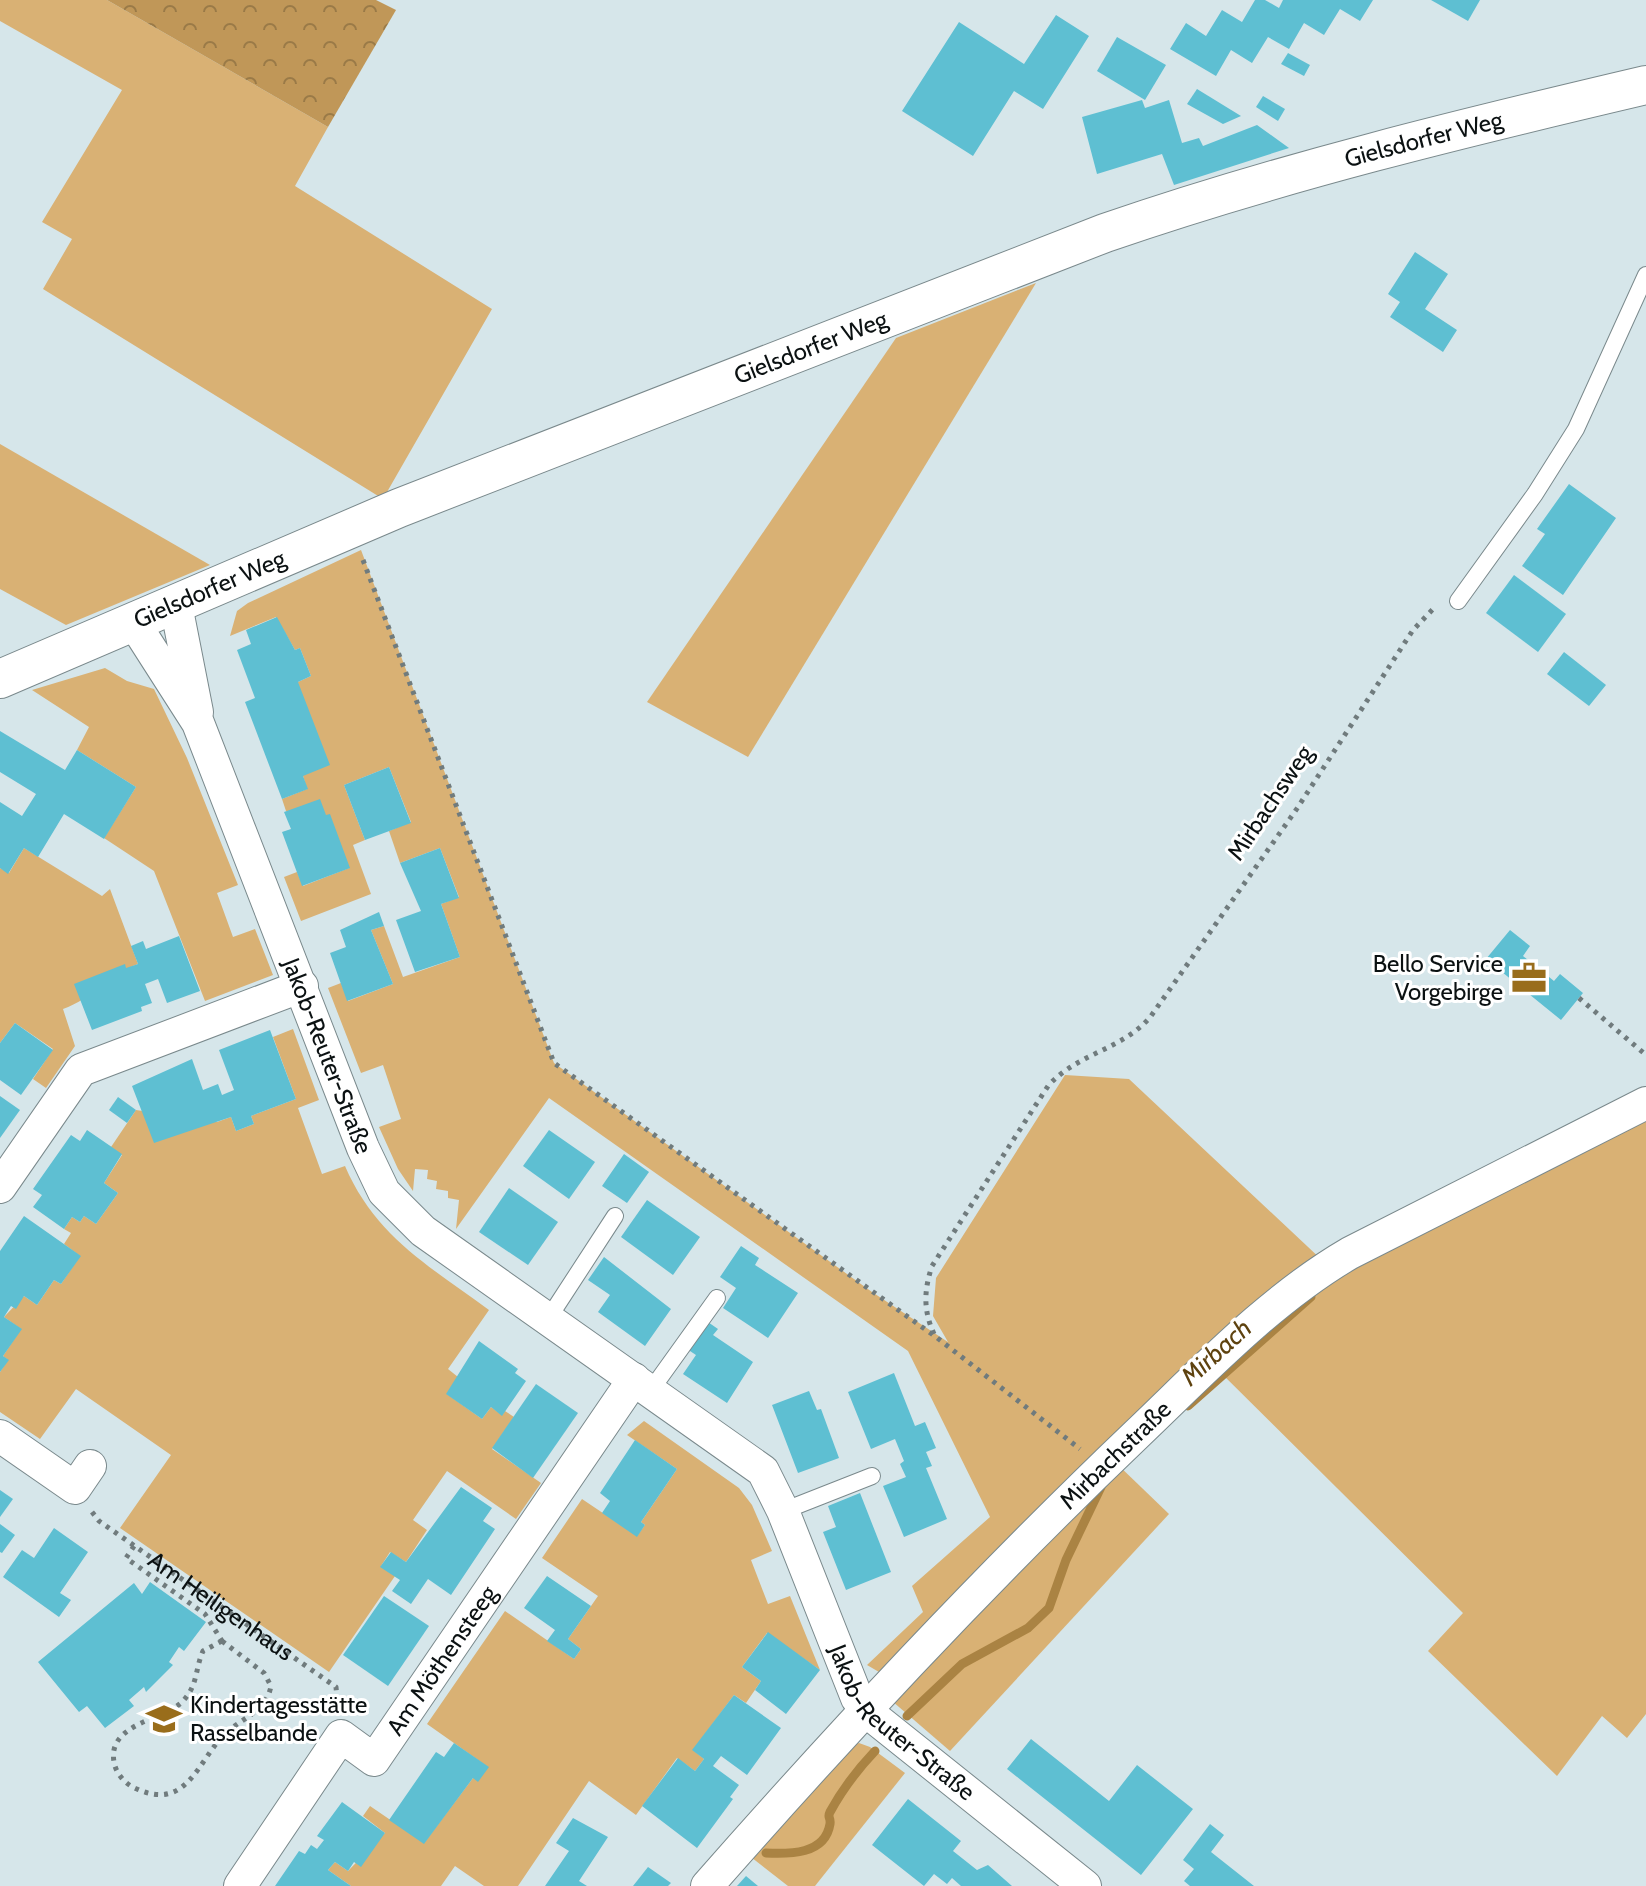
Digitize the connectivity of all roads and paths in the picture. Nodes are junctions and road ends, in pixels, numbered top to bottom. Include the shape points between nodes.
1 (1646, 85) edge
2 (1646, 275) edge
3 (351, 529) junction
4 (1458, 601) joint
5 (176, 605) junction
6 (134, 623) junction
7 (0, 679) edge
8 (198, 723) junction
9 (302, 986) junction
10 (1579, 998) dead end
11 (1646, 1055) edge
12 (1646, 1103) edge
13 (0, 1187) edge
14 (615, 1216) dead end
15 (717, 1298) dead end
16 (548, 1319) junction
17 (936, 1337) junction
18 (643, 1384) junction
19 (0, 1436) edge
20 (1103, 1467) junction
21 (872, 1476) dead end
22 (82, 1477) joint
23 (783, 1511) junction
24 (134, 1546) junction
25 (222, 1641) junction
26 (866, 1711) junction
27 (341, 1736) junction
28 (240, 1886) edge
29 (707, 1886) edge
30 (1085, 1886) edge

1 - 3 street, Gielsdorfer Weg via 1349,156 1208,198 877,319
2 - 4 lane via 1576,429
3 - 5 street, Gielsdorfer Weg
3 - 17 path via 554,1063
4 - 17 path, Mirbachsweg via 1437,604 1413,630 1296,810 1141,1028 1059,1074 1048,1086 932,1266 926,1318
5 - 6 street, Gielsdorfer Weg
5 - 8 street, Jakob-Reuter-Straße
6 - 7 street, Gielsdorfer Weg
6 - 8 street, Jakob-Reuter-Straße
8 - 9 street, Jakob-Reuter-Straße
9 - 13 street via 81,1070
9 - 16 street, Jakob-Reuter-Straße via 384,1192 423,1231
10 - 11 path
12 - 20 street, Mirbachstraße via 1329,1265 1212,1363
14 - 16 lane
15 - 18 lane
16 - 18 street, Jakob-Reuter-Straße
17 - 20 path
18 - 23 street, Jakob-Reuter-Straße via 753,1462 770,1482
18 - 27 street, Am Möthensteeg via 374,1760
19 - 22 street
20 - 26 street, Mirbachstraße via 990,1577
21 - 23 lane
22 - 24 path, Am Heiligenhaus via 99,1521
23 - 26 street, Jakob-Reuter-Straße
24 - 25 path via 126,1558 205,1614
24 - 27 path, Am Heiligenhaus via 336,1687
25 - 25 path via 203,1651 197,1680 181,1703 134,1726 119,1742 114,1762 133,1788 159,1793 182,1788 224,1735 267,1699 271,1686 264,1673
26 - 29 street, Mirbachstraße
26 - 30 street, Jakob-Reuter-Straße
27 - 28 street

